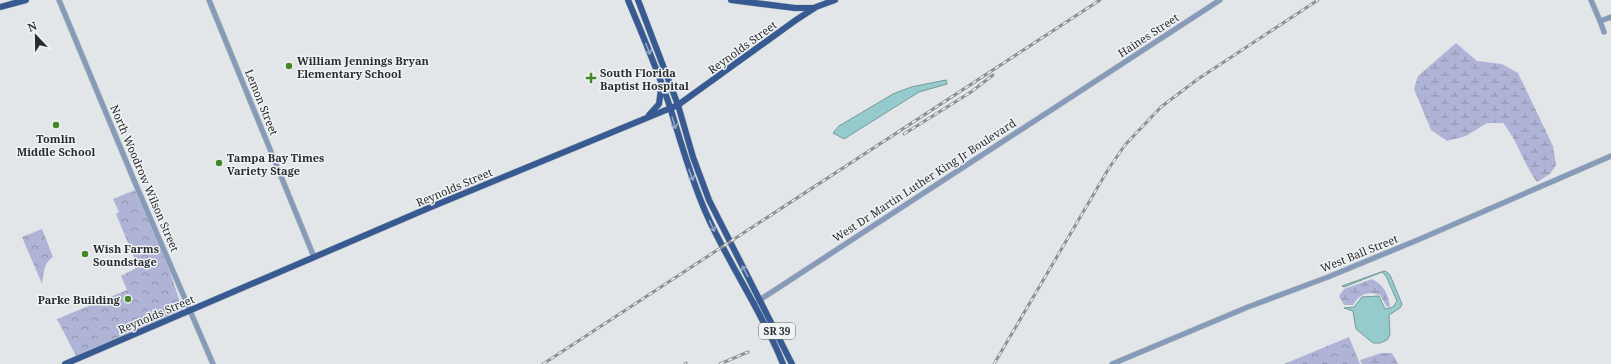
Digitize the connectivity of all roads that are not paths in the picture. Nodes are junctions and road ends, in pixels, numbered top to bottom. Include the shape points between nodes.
1 (26, 0) edge
2 (59, 0) edge
3 (209, 0) edge
4 (628, 0) edge
5 (638, 0) edge
6 (731, 0) edge
7 (835, 0) edge
8 (1220, 0) edge
9 (1591, 0) edge
10 (0, 7) edge
11 (816, 7) junction
12 (795, 8) junction
13 (1611, 17) edge
14 (796, 20) junction
15 (1600, 21) junction
16 (1604, 32) dead end
17 (1106, 73) joint
18 (660, 81) junction
19 (678, 105) junction
20 (670, 108) junction
21 (646, 118) junction
22 (1611, 156) edge
23 (314, 257) junction
24 (760, 299) junction
25 (753, 303) junction
26 (190, 310) junction
27 (65, 364) edge
28 (213, 364) edge
29 (783, 364) edge
30 (792, 364) edge
31 (1112, 364) edge

1 - 10 main road
2 - 26 street, North Woodrow Wilson Street
3 - 23 street, Lemon Street
4 -> 18 main road, SR 39
5 - 19 main road, SR 39
6 - 12 main road
7 - 11 main road, Reynolds Street
8 - 17 street, Haines Street
9 - 15 street
11 - 12 main road
11 - 14 main road, Reynolds Street
12 - 14 main road via 798,13
13 - 15 street
14 - 19 main road, Reynolds Street
15 - 16 street
17 - 24 street, West Dr Martin Luther King Jr Boulevard
18 - 20 main road, SR 39
18 - 21 main road via 659,104
19 - 20 main road, Reynolds Street
24 -> 19 main road, SR 39 via 714,210 699,174
20 - 21 main road, Reynolds Street
20 -> 25 main road, SR 39 via 693,182 722,247
21 - 23 main road, Reynolds Street
22 - 31 street, West Ball Street via 1420,239
23 - 26 main road, Reynolds Street
24 - 25 street, West Dr Martin Luther King Jr Boulevard
24 - 30 main road, SR 39
25 - 29 main road, SR 39
26 - 27 main road, Reynolds Street
26 - 28 street, North Woodrow Wilson Street

